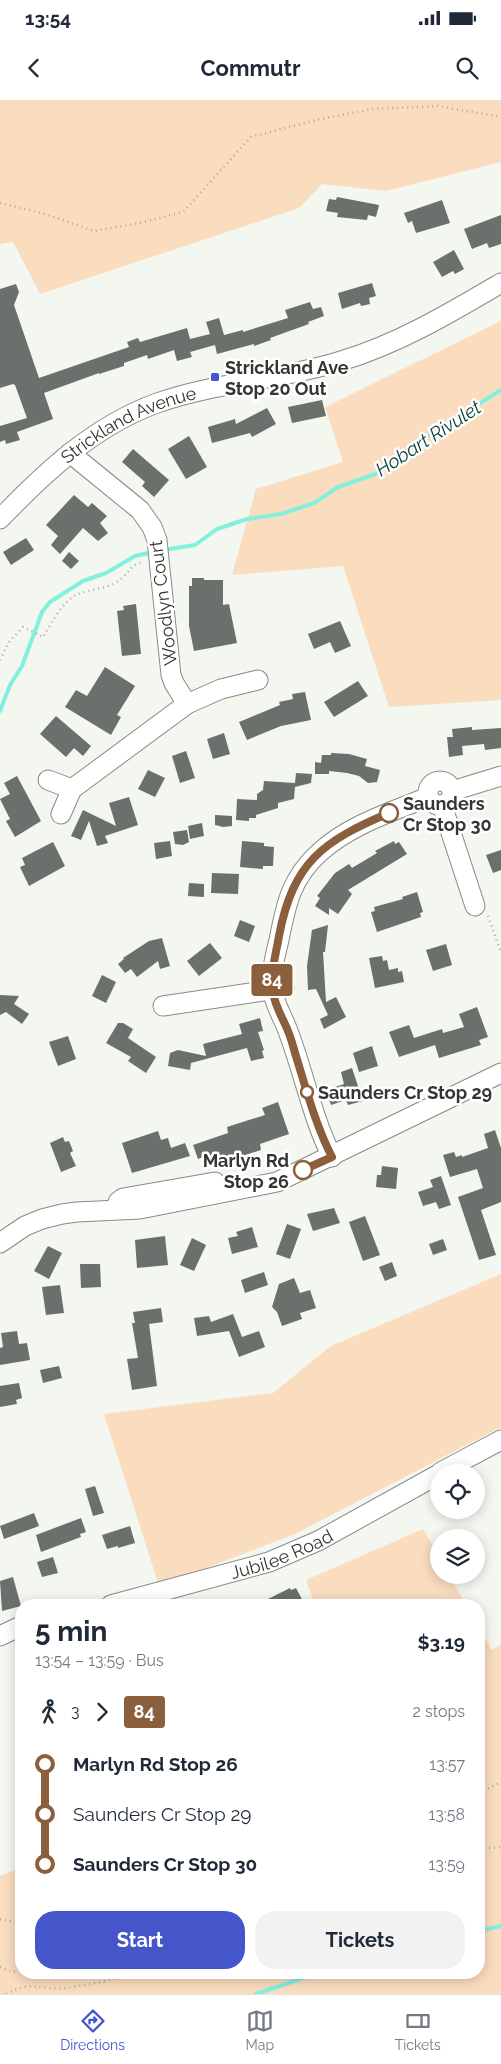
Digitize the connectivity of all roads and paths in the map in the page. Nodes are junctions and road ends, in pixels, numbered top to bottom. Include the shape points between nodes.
1 (501, 117) edge
2 (0, 203) edge
3 (501, 283) edge
4 (70, 453) junction
5 (0, 519) edge
6 (153, 567) junction
7 (0, 660) edge
8 (258, 680) dead end
9 (187, 704) junction
10 (501, 776) edge
11 (48, 780) dead end
12 (72, 789) junction
13 (441, 797) junction
14 (61, 814) dead end
15 (475, 906) joint
16 (501, 953) edge
17 (278, 989) junction
18 (164, 1006) dead end
19 (501, 1073) edge
20 (332, 1157) junction
21 (0, 1243) edge
22 (501, 1440) edge
23 (457, 1464) edge
24 (430, 1479) edge
25 (133, 1599) edge
26 (15, 1629) edge
27 (0, 1636) edge
28 (501, 1782) edge
29 (485, 1790) edge
30 (501, 1847) edge
31 (485, 1848) edge
32 (0, 1919) edge
33 (15, 1922) edge
34 (0, 1967) edge
35 (15, 1971) edge
36 (110, 1979) edge
37 (6, 1994) edge

1 - 2 path via 438,106 372,109 252,137 183,212 94,231
3 - 4 street, Strickland Avenue via 450,313 378,348 340,362 157,403 102,430
4 - 5 street, Strickland Avenue
4 - 6 street, Woodlyn Court via 140,510 157,540
6 - 7 path via 145,562 134,564 120,580 75,595 56,615 43,637 23,627 9,642
6 - 9 street, Woodlyn Court via 171,675
8 - 9 street via 221,688
9 - 12 street
10 - 13 street
11 - 12 street
12 - 14 street
13 - 15 street
13 - 17 street via 361,825 321,851 306,866 295,882 283,915 279,937
15 - 16 path via 488,914
17 - 18 street
17 - 20 street via 314,1116
19 - 20 street
20 - 21 street via 264,1186 140,1209 77,1212 42,1219 13,1232
22 - 23 street, Jubilee Road
24 - 25 street, Jubilee Road via 318,1541 269,1562
26 - 27 street
28 - 29 path
30 - 31 path
32 - 33 path
34 - 35 path
36 - 37 path via 68,1988 29,1985

